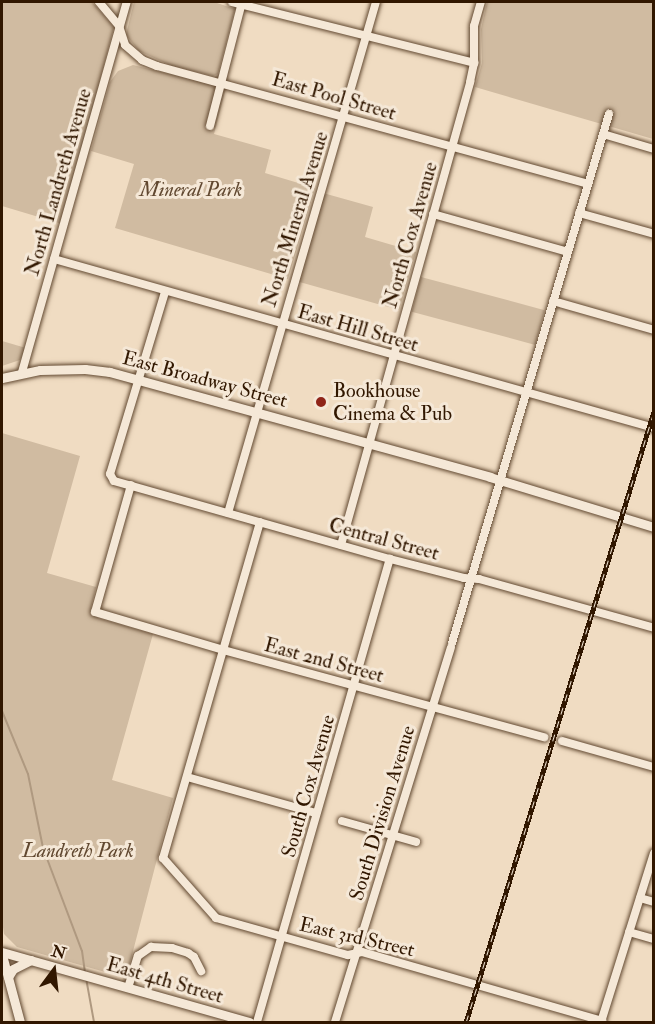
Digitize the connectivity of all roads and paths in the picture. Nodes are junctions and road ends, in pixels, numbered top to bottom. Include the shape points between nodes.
1 (99, 2) edge
2 (127, 2) edge
3 (232, 2) edge
4 (376, 2) edge
5 (481, 2) edge
6 (242, 3) edge
7 (119, 26) junction
8 (367, 35) junction
9 (474, 63) junction
10 (222, 82) junction
11 (609, 114) dead end
12 (343, 115) junction
13 (210, 126) dead end
14 (603, 134) junction
15 (453, 146) junction
16 (654, 149) edge
17 (588, 184) junction
18 (579, 213) junction
19 (433, 214) junction
20 (654, 234) edge
21 (568, 252) junction
22 (54, 259) junction
23 (165, 292) junction
24 (553, 301) junction
25 (281, 323) junction
26 (654, 330) edge
27 (394, 355) junction
28 (22, 372) junction
29 (2, 378) edge
30 (139, 378) junction
31 (526, 391) junction
32 (256, 411) junction
33 (654, 428) edge
34 (369, 443) junction
35 (500, 481) junction
36 (131, 485) junction
37 (228, 513) junction
38 (260, 522) junction
39 (654, 527) edge
40 (341, 545) junction
41 (390, 559) junction
42 (471, 579) junction
43 (654, 628) edge
44 (223, 650) junction
45 (354, 686) junction
46 (432, 707) junction
47 (544, 737) dead end
48 (562, 741) dead end
49 (654, 767) edge
50 (187, 777) junction
51 (316, 813) junction
52 (342, 821) dead end
53 (392, 835) junction
54 (416, 842) dead end
55 (654, 853) edge
56 (640, 898) junction
57 (654, 902) edge
58 (629, 932) junction
59 (283, 937) junction
60 (654, 939) edge
61 (2, 953) edge
62 (356, 953) junction
63 (31, 960) junction
64 (201, 971) dead end
65 (8, 977) junction
66 (128, 988) junction
67 (601, 1022) edge
68 (20, 1023) edge
69 (249, 1023) edge
70 (257, 1023) edge
71 (335, 1023) edge

1 - 7 street, East Pool Street
2 - 7 street, North Landreth Avenue
3 - 6 street
4 - 8 street, North Mineral Avenue
5 - 9 street, North Cox Avenue via 474,26
6 - 8 street
6 - 10 street
7 - 10 street, East Pool Street via 124,45 142,60 200,80
7 - 22 street, North Landreth Avenue
8 - 9 street
8 - 12 street, North Mineral Avenue
9 - 15 street, North Cox Avenue
10 - 12 street, East Pool Street
10 - 13 street
11 - 14 street, South Division Avenue
12 - 15 street, East Pool Street
12 - 25 street, North Mineral Avenue
14 - 16 street
14 - 17 street, South Division Avenue
15 - 17 street, East Pool Street
15 - 19 street, North Cox Avenue
17 - 18 street, South Division Avenue
18 - 20 street
18 - 21 street, South Division Avenue
19 - 21 street
19 - 27 street, North Cox Avenue
21 - 24 street, South Division Avenue
22 - 23 street, East Hill Street
22 - 28 street, North Landreth Avenue
23 - 25 street, East Hill Street
23 - 30 street
24 - 26 street
24 - 31 street, South Division Avenue
25 - 27 street, East Hill Street
25 - 32 street, North Mineral Avenue
27 - 31 street, East Hill Street
27 - 34 street, North Cox Avenue
28 - 29 street, East Broadway Street
28 - 30 street, East Broadway Street via 85,369
30 - 32 street, East Broadway Street
30 - 36 street, Central Street via 110,474 114,481
31 - 33 street, East Hill Street
31 - 35 street, South Division Avenue
32 - 34 street, East Broadway Street
32 - 37 street, North Mineral Avenue
34 - 35 street, East Broadway Street
34 - 40 street, North Cox Avenue
35 - 39 street, East Broadway Street
35 - 42 street, South Division Avenue
36 - 37 street, Central Street
36 - 44 street, East 2nd Street via 95,612
37 - 38 street, Central Street
38 - 40 street, Central Street
38 - 44 street
40 - 41 street, Central Street
41 - 42 street, Central Street
41 - 45 street, South Cox Avenue
42 - 43 street, Central Street
42 - 46 street, South Division Avenue
44 - 45 street, East 2nd Street
44 - 50 street
45 - 46 street, East 2nd Street
45 - 51 street, South Cox Avenue
46 - 47 street, East 2nd Street
46 - 53 street, South Division Avenue
48 - 49 street
50 - 51 street
50 - 59 street, East 3rd Street via 163,858 216,918
51 - 59 street, South Cox Avenue
52 - 53 street
53 - 54 street
53 - 62 street, South Division Avenue
55 - 56 street
56 - 57 street
56 - 58 street
58 - 60 street
58 - 67 street
59 - 62 street, East 3rd Street via 348,955
59 - 70 street, South Cox Avenue
61 - 63 street, East 4th Street
61 - 65 street
62 - 67 street, East 3rd Street
62 - 71 street, South Division Avenue
63 - 65 street via 13,969
63 - 66 street, East 4th Street
64 - 66 street via 188,952 151,947 138,956
65 - 68 street
66 - 69 street, East 4th Street

